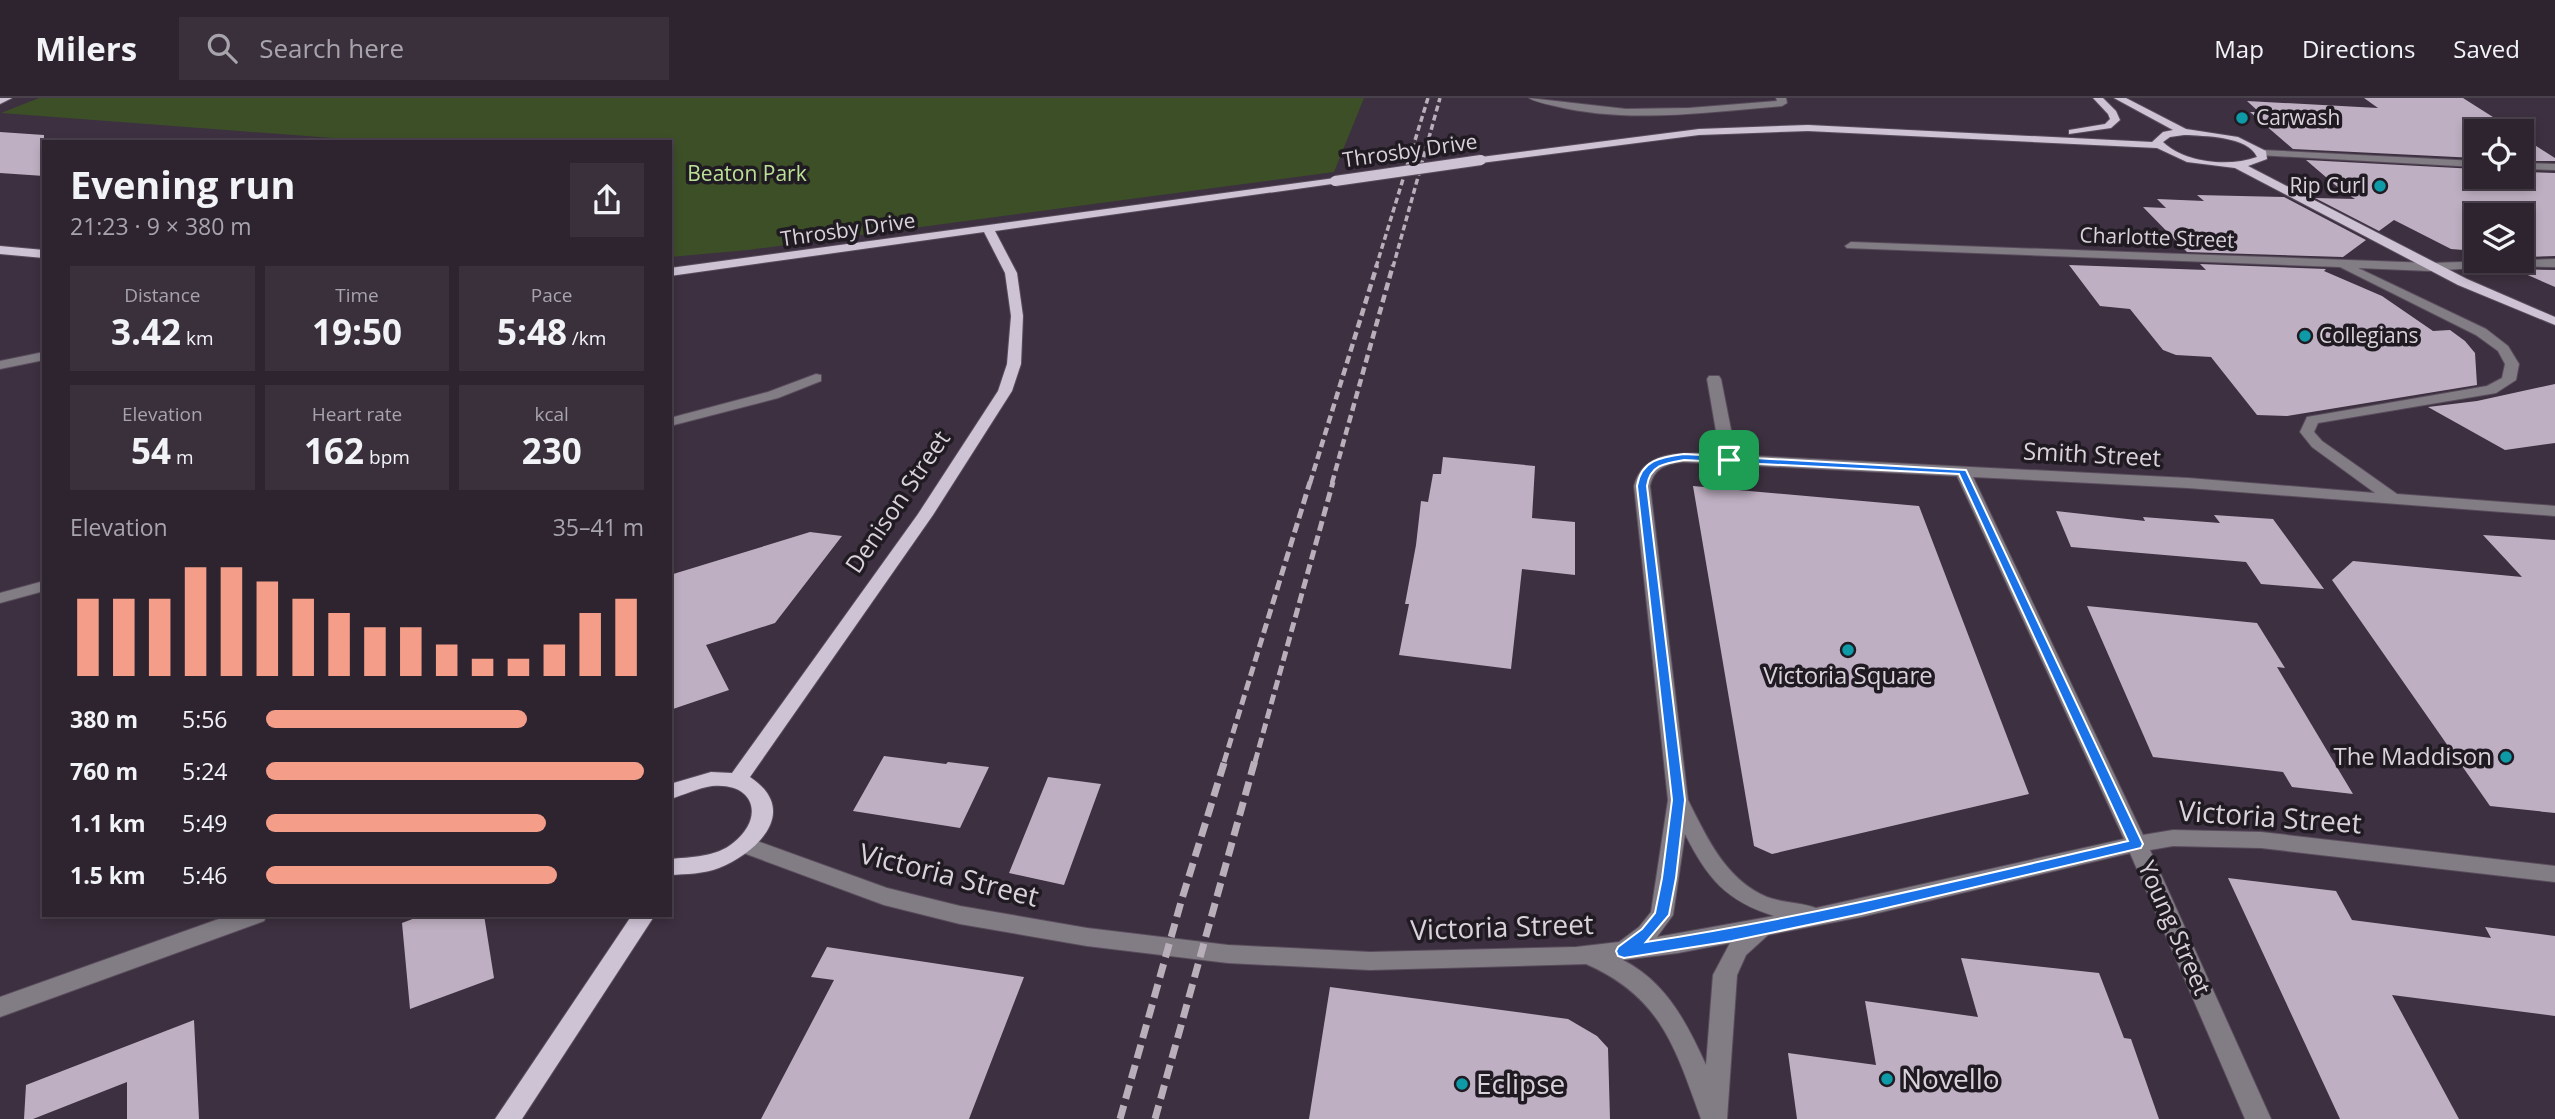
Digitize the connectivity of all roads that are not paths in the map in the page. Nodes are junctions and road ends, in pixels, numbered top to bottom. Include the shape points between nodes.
1 (6, 98) edge
2 (1534, 98) edge
3 (1782, 98) edge
4 (2098, 98) edge
5 (2119, 98) edge
6 (0, 100) edge
7 (2184, 132) junction
8 (2011, 137) junction
9 (2159, 145) junction
10 (2262, 153) junction
11 (2464, 163) edge
12 (2238, 165) junction
13 (2534, 166) edge
14 (2555, 167) edge
15 (2534, 169) edge
16 (2555, 180) edge
17 (989, 230) junction
18 (1851, 246) dead end
19 (0, 250) edge
20 (42, 254) edge
21 (2555, 263) edge
22 (2340, 264) junction
23 (2430, 267) junction
24 (672, 272) edge
25 (2555, 321) edge
26 (42, 356) edge
27 (0, 365) edge
28 (816, 378) dead end
29 (1714, 379) dead end
30 (672, 421) edge
31 (1729, 460) junction
32 (1963, 472) junction
33 (2394, 498) junction
34 (2555, 511) edge
35 (42, 587) edge
36 (0, 598) edge
37 (737, 781) junction
38 (672, 791) edge
39 (1678, 800) junction
40 (2137, 844) junction
41 (746, 845) junction
42 (672, 870) edge
43 (2555, 874) edge
44 (1824, 916) junction
45 (250, 917) edge
46 (643, 917) edge
47 (1762, 929) junction
48 (1624, 951) junction
49 (1587, 955) junction
50 (0, 1007) edge
51 (508, 1119) edge
52 (1714, 1119) edge
53 (2258, 1119) edge

1 - 6 main road
2 - 3 street via 1565,107 1658,113 1782,103
4 - 8 main road via 2115,117 2108,126
5 - 7 main road
7 - 9 main road via 2159,138
7 - 10 main road via 2224,136
8 - 9 main road, Throsby Drive
8 - 17 main road, Throsby Drive, bridge via 1808,128 1699,132
9 - 12 main road via 2194,160
10 - 11 street
10 - 12 main road via 2255,163
12 - 23 main road
13 - 14 street
15 - 16 street
17 - 24 main road, Throsby Drive
17 - 37 main road, Denison Street via 1011,273 1017,316 1014,364 1005,391 925,515
18 - 22 street, Charlotte Street
19 - 20 main road
21 - 23 street, Charlotte Street
22 - 23 street, Charlotte Street
22 - 33 street via 2480,332 2503,349 2512,364 2509,380 2491,390 2312,421 2307,432 2316,444
23 - 25 main road
26 - 27 street
28 - 30 street via 773,395
29 - 31 street
31 - 32 street, Smith Street
31 - 39 street, Smith Street via 1665,460 1644,474 1642,486
32 - 33 street, Smith Street
32 - 40 street, Young Street
33 - 34 street, Smith Street
35 - 36 street
37 - 38 main road via 705,780
37 - 41 main road via 760,793 766,812 760,829
39 - 44 street via 1703,851 1737,891 1766,906
39 - 48 street via 1662,915
40 - 43 street, Victoria Street via 2173,838 2261,840
40 - 44 street, Victoria Street
40 - 53 street, Young Street
41 - 42 main road via 713,863
41 - 49 street, Victoria Street via 884,896 960,915 1087,937 1307,959
44 - 47 street, Victoria Street
45 - 50 street
46 - 51 main road
47 - 48 street, Victoria Street
47 - 52 street via 1738,949 1725,975
48 - 49 street, Victoria Street
49 - 52 street via 1620,968 1663,1004

